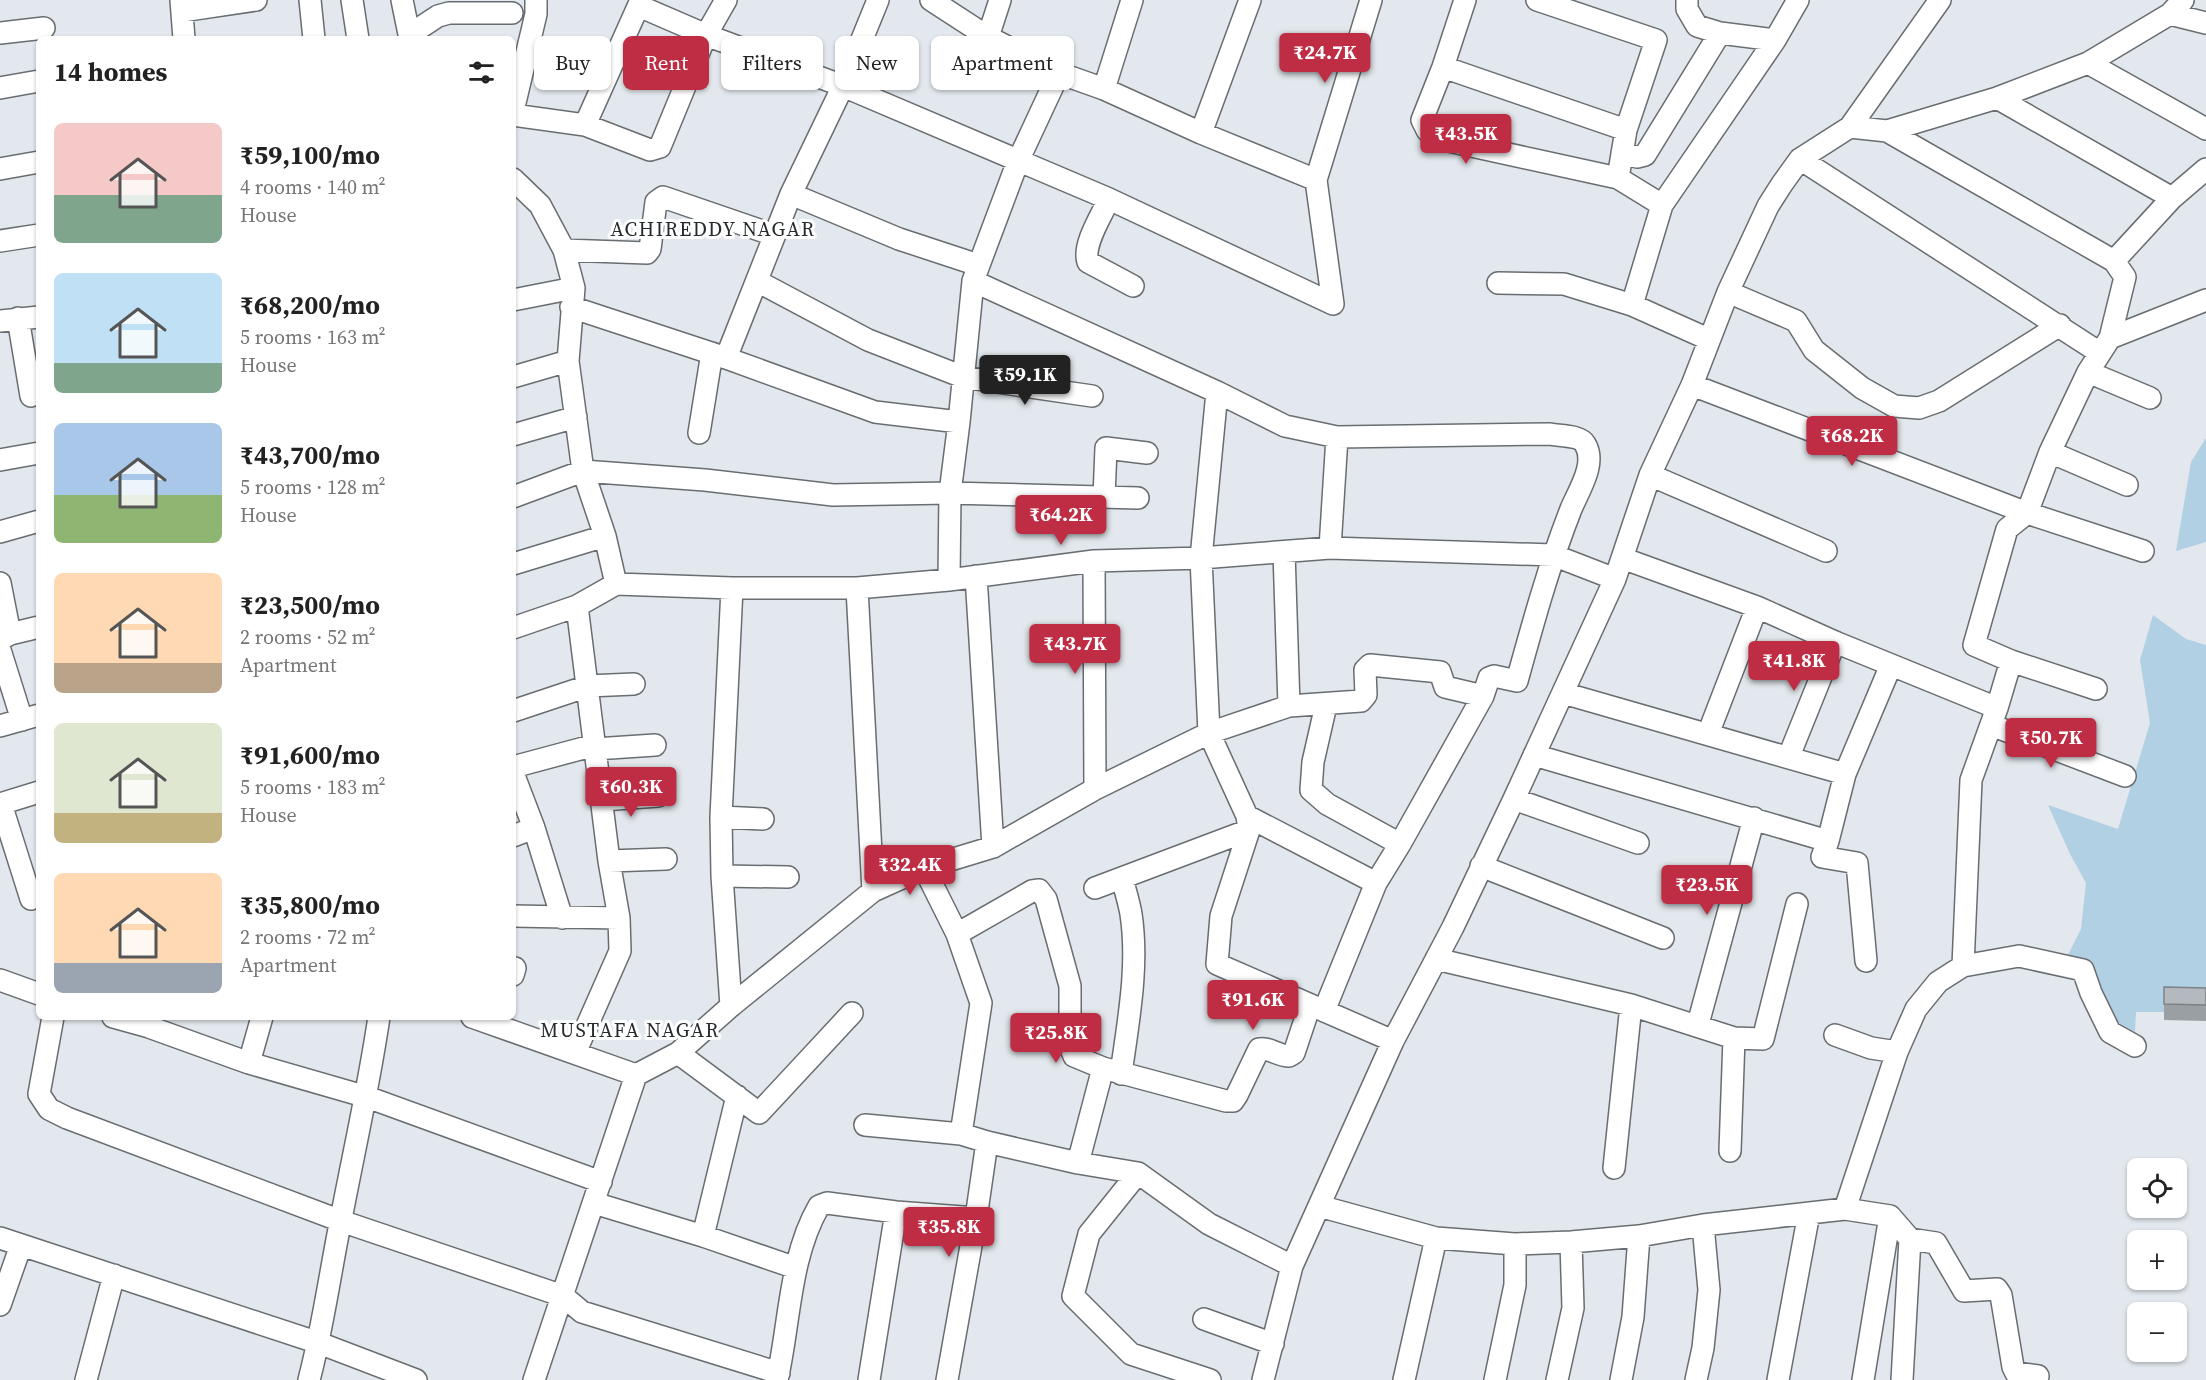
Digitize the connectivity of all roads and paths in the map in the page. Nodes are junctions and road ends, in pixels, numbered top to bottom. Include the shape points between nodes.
1 (256, 0) edge
2 (310, 0) edge
3 (352, 0) edge
4 (402, 0) edge
5 (536, 0) edge
6 (726, 0) edge
7 (878, 0) edge
8 (931, 0) edge
9 (1000, 0) edge
10 (1132, 0) edge
11 (1250, 0) edge
12 (1371, 0) edge
13 (1465, 0) edge
14 (1537, 0) edge
15 (1687, 0) edge
16 (1798, 0) edge
17 (1940, 0) edge
18 (640, 3) edge
19 (182, 5) edge
20 (2176, 7) edge
21 (512, 12) dead end
22 (2206, 23) edge
23 (44, 27) dead end
24 (0, 33) edge
25 (1720, 33) junction
26 (706, 35) junction
27 (184, 36) edge
28 (314, 36) edge
29 (358, 36) edge
30 (409, 36) edge
31 (410, 36) edge
32 (863, 36) edge
33 (986, 36) edge
34 (988, 36) edge
35 (1775, 40) junction
36 (2088, 63) junction
37 (1443, 67) junction
38 (1074, 78) edge
39 (36, 82) edge
40 (835, 83) edge
41 (0, 88) edge
42 (1104, 89) junction
43 (841, 90) edge
44 (852, 90) edge
45 (1051, 90) edge
46 (1997, 98) junction
47 (516, 100) edge
48 (516, 114) edge
49 (585, 125) junction
50 (1850, 127) junction
51 (1626, 129) junction
52 (2206, 129) edge
53 (1887, 131) junction
54 (1201, 132) junction
55 (1622, 153) junction
56 (1800, 159) junction
57 (1018, 161) junction
58 (36, 163) edge
59 (0, 169) edge
60 (2206, 169) edge
61 (1618, 177) junction
62 (1316, 180) junction
63 (516, 182) edge
64 (791, 194) junction
65 (2172, 198) junction
66 (1109, 199) junction
67 (1662, 205) junction
68 (36, 235) edge
69 (774, 235) junction
70 (0, 241) edge
71 (564, 250) junction
72 (2114, 261) junction
73 (976, 273) junction
74 (757, 281) junction
75 (1498, 283) dead end
76 (1133, 286) dead end
77 (1728, 292) junction
78 (572, 297) junction
79 (516, 300) edge
80 (2206, 300) edge
81 (1632, 305) junction
82 (19, 319) edge
83 (2060, 325) junction
84 (1708, 339) junction
85 (2105, 345) junction
86 (719, 355) junction
87 (568, 361) junction
88 (2088, 372) junction
89 (516, 376) edge
90 (963, 377) junction
91 (1692, 385) junction
92 (1217, 392) junction
93 (31, 396) dead end
94 (1092, 396) dead end
95 (2150, 398) dead end
96 (576, 417) junction
97 (959, 422) junction
98 (699, 433) dead end
99 (516, 434) edge
100 (1337, 437) junction
101 (2050, 452) junction
102 (1147, 453) dead end
103 (36, 454) edge
104 (0, 460) edge
105 (583, 471) junction
106 (1650, 475) junction
107 (2127, 485) dead end
108 (950, 493) junction
109 (516, 496) edge
110 (1104, 497) junction
111 (1138, 498) dead end
112 (2027, 513) junction
113 (36, 522) edge
114 (0, 532) edge
115 (605, 536) junction
116 (1330, 548) junction
117 (1826, 551) dead end
118 (2143, 551) dead end
119 (1284, 552) junction
120 (1553, 555) junction
121 (1202, 558) junction
122 (1622, 558) junction
123 (1094, 561) junction
124 (516, 563) edge
125 (976, 576) junction
126 (1615, 579) junction
127 (948, 580) junction
128 (0, 583) edge
129 (616, 584) junction
130 (732, 588) junction
131 (857, 588) junction
132 (577, 606) junction
133 (1757, 607) junction
134 (516, 627) edge
135 (36, 628) edge
136 (3, 642) edge
137 (1835, 642) junction
138 (2011, 661) junction
139 (1891, 665) junction
140 (634, 684) dead end
141 (588, 686) junction
142 (2096, 689) dead end
143 (1563, 693) junction
144 (1483, 696) junction
145 (1326, 705) junction
146 (1288, 706) junction
147 (516, 710) edge
148 (31, 717) edge
149 (1994, 717) junction
150 (0, 726) edge
151 (1209, 733) junction
152 (1708, 734) junction
153 (656, 745) dead end
154 (595, 747) junction
155 (1534, 755) junction
156 (1789, 756) junction
157 (516, 766) edge
158 (1845, 774) junction
159 (2125, 776) dead end
160 (516, 781) edge
161 (1095, 789) junction
162 (36, 793) edge
163 (657, 796) dead end
164 (1514, 799) junction
165 (602, 800) junction
166 (1, 804) edge
167 (721, 817) junction
168 (1754, 818) junction
169 (763, 819) dead end
170 (1248, 823) junction
171 (534, 828) junction
172 (516, 835) edge
173 (1828, 841) junction
174 (1638, 843) dead end
175 (1400, 844) junction
176 (993, 847) junction
177 (666, 859) dead end
178 (609, 861) junction
179 (1481, 866) junction
180 (924, 868) junction
181 (722, 876) junction
182 (788, 877) dead end
183 (1122, 878) junction
184 (1376, 883) junction
185 (1095, 888) dead end
186 (873, 891) junction
187 (31, 899) dead end
188 (1797, 904) dead end
189 (516, 915) edge
190 (562, 918) junction
191 (619, 918) junction
192 (957, 934) junction
193 (1663, 938) dead end
194 (1436, 959) junction
195 (1866, 961) dead end
196 (1963, 966) junction
197 (0, 980) edge
198 (36, 993) edge
199 (1630, 1005) junction
200 (731, 1006) junction
201 (1317, 1008) junction
202 (852, 1013) dead end
203 (52, 1020) edge
204 (261, 1020) edge
205 (379, 1020) edge
206 (496, 1021) edge
207 (150, 1022) edge
208 (1698, 1024) junction
209 (1835, 1035) dead end
210 (1734, 1038) junction
211 (1393, 1041) junction
212 (2135, 1046) dead end
213 (1897, 1052) junction
214 (575, 1053) junction
215 (678, 1053) junction
216 (249, 1063) junction
217 (1112, 1071) junction
218 (636, 1075) junction
219 (737, 1096) junction
220 (367, 1097) junction
221 (865, 1125) dead end
222 (962, 1134) junction
223 (987, 1142) junction
224 (1731, 1151) dead end
225 (1078, 1163) junction
226 (1614, 1168) dead end
227 (1138, 1173) junction
228 (601, 1182) junction
229 (594, 1203) junction
230 (1319, 1206) junction
231 (1845, 1209) junction
232 (896, 1212) junction
233 (1809, 1213) junction
234 (1890, 1216) junction
235 (976, 1218) junction
236 (340, 1221) junction
237 (1703, 1225) junction
238 (703, 1236) junction
239 (1639, 1236) junction
240 (0, 1238) edge
241 (1436, 1238) junction
242 (1910, 1239) junction
243 (1571, 1242) junction
244 (1515, 1244) junction
245 (21, 1245) junction
246 (1292, 1266) junction
247 (796, 1268) junction
248 (114, 1275) junction
249 (563, 1296) junction
250 (0, 1305) edge
251 (1204, 1319) dead end
252 (319, 1343) junction
253 (1273, 1344) junction
254 (778, 1376) edge
255 (2038, 1376) dead end
256 (86, 1380) edge
257 (309, 1380) edge
258 (416, 1380) edge
259 (534, 1380) edge
260 (870, 1380) edge
261 (947, 1380) edge
262 (1210, 1380) edge
263 (1263, 1380) edge
264 (1404, 1380) edge
265 (1495, 1380) edge
266 (1557, 1380) edge
267 (1621, 1380) edge
268 (1696, 1380) edge
269 (1778, 1380) edge
270 (1863, 1380) edge
271 (1902, 1380) edge

1 - 19 street
2 - 28 street
3 - 29 street
4 - 30 street
5 - 47 street
6 - 26 street
7 - 32 street
8 - 33 street
9 - 34 street
10 - 42 street
11 - 54 street
12 - 62 street
13 - 37 street
14 - 51 street via 1656,39
15 - 25 street via 1687,9 1697,26
16 - 35 street
17 - 50 street
18 - 26 street
18 - 49 street
19 - 27 street
20 - 22 street
20 - 36 street
21 - 31 street via 449,13 438,16
23 - 24 street
25 - 35 street
25 - 55 street via 1645,155
26 - 40 street
26 - 49 street via 660,147 650,150
35 - 67 street
36 - 46 street
36 - 52 street
37 - 51 street
37 - 61 street via 1422,120 1435,138
38 - 42 street
39 - 41 street
42 - 54 street
43 - 64 street
44 - 57 street
45 - 57 street
46 - 53 street
46 - 65 street
48 - 49 street
50 - 53 street
50 - 56 street
51 - 55 street
53 - 72 street
54 - 62 street
55 - 61 street
56 - 77 street via 1768,206
56 - 83 street
57 - 66 street
57 - 73 street
58 - 59 street
60 - 65 street
61 - 67 street
62 - 66 street via 1333,304
63 - 71 street via 540,205
64 - 69 street
64 - 73 street
65 - 72 street
66 - 76 street via 1089,243 1088,262
67 - 81 street
68 - 70 street
69 - 71 street via 663,197 656,201 647,253
69 - 74 street
71 - 78 street
72 - 85 street via 2125,276
73 - 90 street
73 - 92 street
74 - 86 street
74 - 90 street via 868,340
75 - 81 street via 1564,284
77 - 83 street via 1796,321 1814,350 1894,406 1919,408 1939,401
77 - 84 street
78 - 79 street
78 - 86 street
78 - 87 street
80 - 85 street
81 - 84 street
82 - 93 street
83 - 85 street
84 - 91 street
85 - 88 street
86 - 97 street via 875,412
86 - 98 street
87 - 89 street
87 - 96 street
88 - 95 street
88 - 101 street
90 - 94 street
90 - 97 street
91 - 106 street
91 - 112 street
92 - 100 street via 1285,426
92 - 121 street
96 - 99 street
96 - 105 street
97 - 108 street
100 - 116 street
100 - 120 street via 1550,434 1583,441 1590,461
101 - 107 street
101 - 112 street
102 - 110 street via 1106,448
103 - 104 street
105 - 108 street via 833,495
105 - 109 street
105 - 115 street
106 - 117 street
106 - 122 street
108 - 110 street
108 - 127 street
110 - 111 street
112 - 118 street
112 - 138 street via 2007,529 1974,645
113 - 114 street
115 - 124 street
115 - 129 street
116 - 119 street
116 - 120 street
119 - 121 street
119 - 146 street
120 - 126 street
120 - 144 street via 1517,681 1489,678
121 - 123 street
121 - 151 street
122 - 126 street
122 - 133 street
123 - 125 street
123 - 161 street
125 - 127 street
125 - 176 street
126 - 143 street
127 - 131 street
128 - 136 street
129 - 130 street
129 - 132 street
130 - 131 street
130 - 167 street
131 - 186 street
132 - 134 street
132 - 141 street
133 - 137 street
133 - 152 street
135 - 136 street
136 - 148 street
137 - 139 street
137 - 156 street
138 - 142 street
138 - 149 street
139 - 149 street
139 - 158 street
140 - 141 street
141 - 147 street
141 - 154 street
143 - 152 street
143 - 155 street
144 - 145 street via 1445,687 1440,672 1370,665 1365,670 1365,699
144 - 175 street
145 - 146 street
145 - 175 street via 1311,790 1327,804
146 - 151 street
148 - 150 street
149 - 159 street
149 - 196 street via 1971,780
151 - 161 street
151 - 170 street
152 - 156 street
153 - 154 street
154 - 157 street
154 - 165 street
155 - 164 street
155 - 168 street
156 - 158 street
158 - 173 street
160 - 171 street
161 - 176 street
162 - 166 street
163 - 165 street
164 - 174 street
164 - 179 street
165 - 178 street
166 - 187 street
167 - 169 street
167 - 181 street
168 - 173 street
168 - 208 street
170 - 183 street
170 - 184 street
170 - 201 street via 1221,916 1217,964
171 - 172 street
171 - 190 street
173 - 195 street via 1822,857 1857,863
175 - 184 street
176 - 180 street
177 - 178 street
178 - 191 street
179 - 193 street
179 - 194 street
180 - 186 street
180 - 192 street
181 - 182 street
181 - 200 street
183 - 185 street
183 - 217 street via 1133,933 1132,990
184 - 201 street
186 - 200 street
188 - 210 street via 1763,1039
189 - 190 street
190 - 191 street
191 - 214 street via 620,951
192 - 217 street via 1032,891 1042,892 1070,986 1070,1046 1074,1056
192 - 222 street via 981,1003
194 - 199 street
194 - 211 street
196 - 212 street via 2019,956 2083,970 2110,1032
196 - 213 street via 1938,982 1916,1009
197 - 198 street
199 - 208 street
199 - 226 street
200 - 215 street
201 - 211 street
201 - 217 street via 1294,1053 1284,1056 1259,1049 1233,1101
202 - 219 street via 759,1113
203 - 236 street via 39,1094 49,1109
204 - 216 street
205 - 220 street
206 - 214 street
207 - 216 street
208 - 210 street
209 - 213 street via 1871,1048
210 - 224 street
211 - 230 street
213 - 231 street
214 - 218 street
215 - 218 street
215 - 219 street
216 - 220 street
217 - 225 street
218 - 228 street
219 - 238 street
220 - 228 street
220 - 236 street
221 - 222 street
222 - 223 street
223 - 225 street
223 - 235 street
225 - 227 street
227 - 246 street via 1209,1224
227 - 262 street via 1089,1234 1073,1296 1131,1354
228 - 229 street
229 - 238 street
229 - 249 street
230 - 241 street
230 - 246 street
231 - 233 street
231 - 234 street
232 - 235 street
232 - 247 street via 827,1203 819,1206
232 - 260 street
233 - 237 street
233 - 269 street
234 - 242 street
234 - 270 street
235 - 261 street
236 - 249 street
236 - 252 street
237 - 239 street
237 - 268 street via 1709,1290
238 - 247 street
239 - 243 street
239 - 267 street via 1633,1317
240 - 245 street
241 - 244 street
241 - 264 street
242 - 255 street via 1936,1243 1964,1291 1997,1289 2013,1367 2016,1373
242 - 271 street
243 - 244 street
243 - 266 street via 1573,1308
244 - 265 street via 1515,1285
245 - 248 street
245 - 250 street
246 - 253 street
247 - 254 street
248 - 252 street
248 - 256 street
249 - 254 street via 582,1312
249 - 259 street
251 - 253 street
252 - 257 street
252 - 258 street
253 - 263 street

